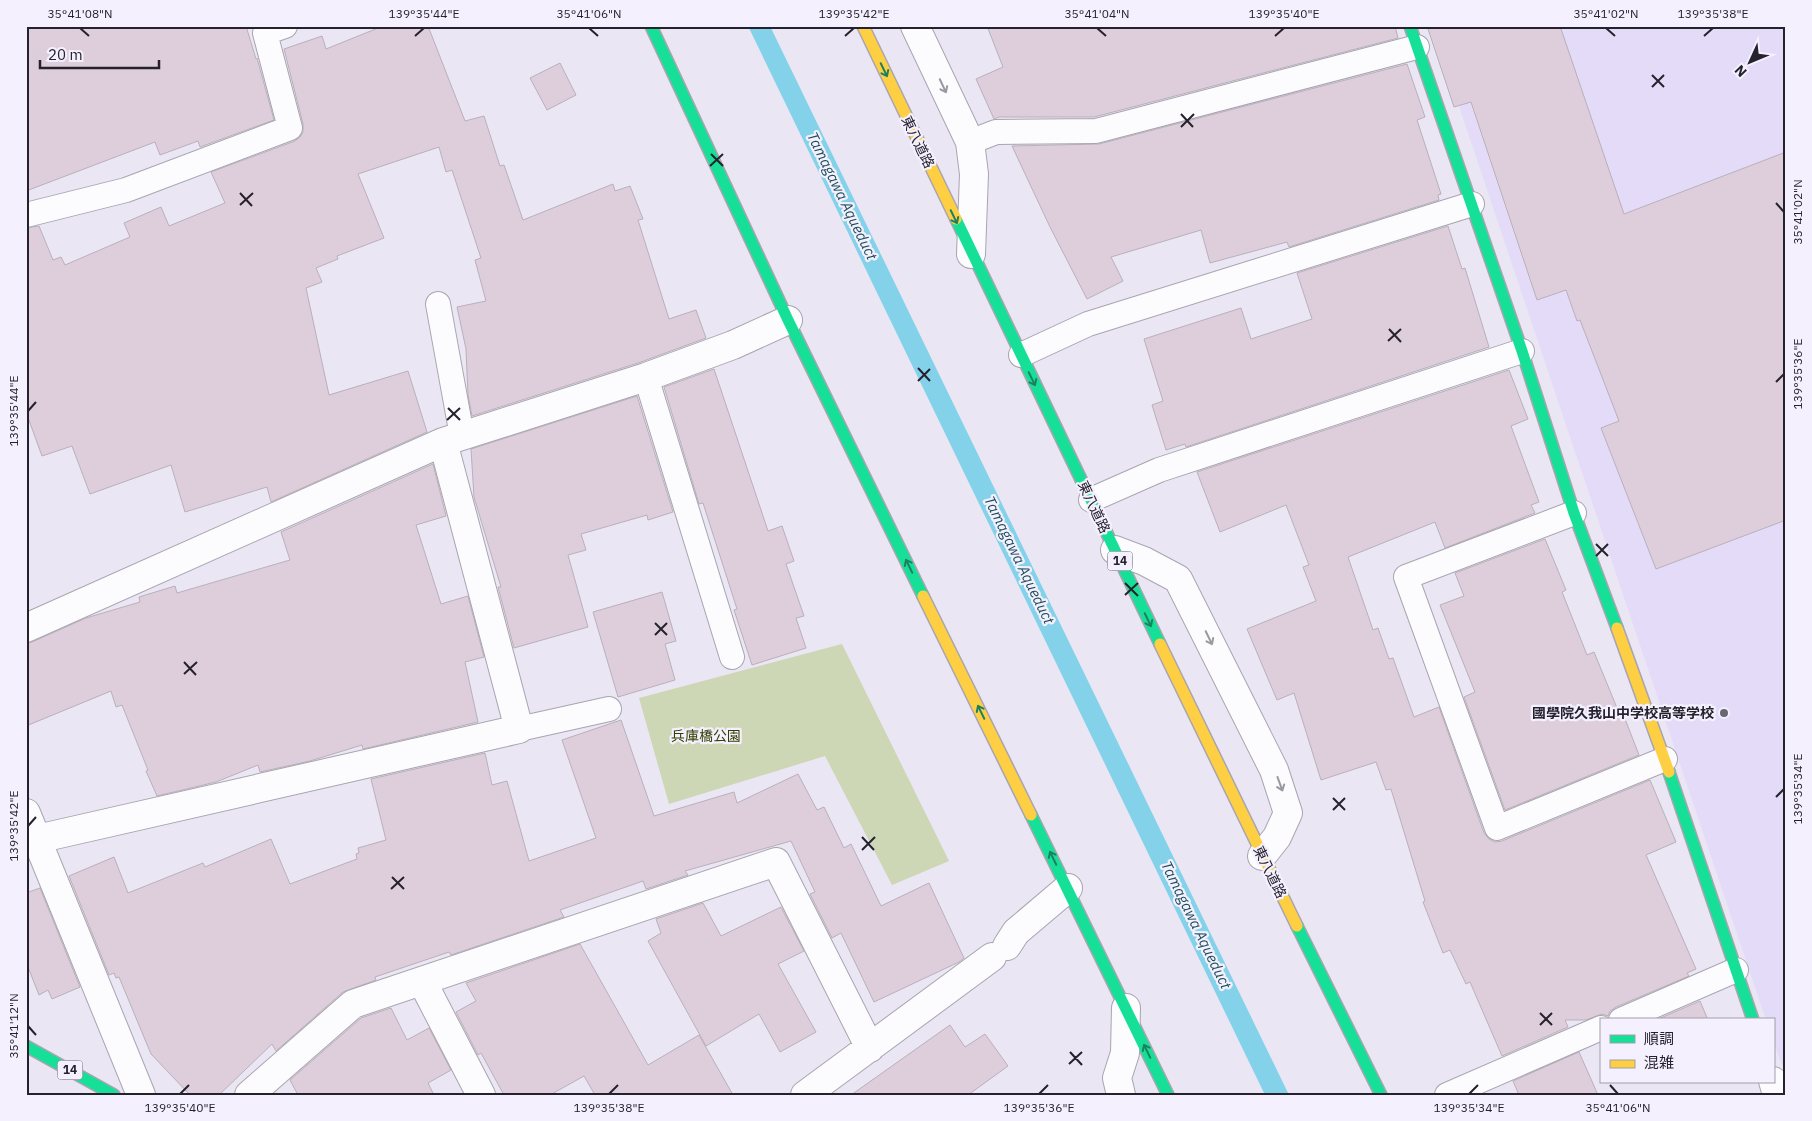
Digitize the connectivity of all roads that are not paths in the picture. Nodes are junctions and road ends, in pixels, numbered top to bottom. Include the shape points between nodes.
1 (285, 26) edge
2 (652, 26) edge
3 (862, 26) edge
4 (915, 26) edge
5 (1414, 37) edge
6 (970, 142) junction
7 (1472, 204) junction
8 (26, 215) edge
9 (971, 254) junction
10 (438, 304) dead end
11 (788, 320) junction
12 (1522, 352) junction
13 (1021, 356) junction
14 (646, 377) junction
15 (452, 439) junction
16 (1091, 500) junction
17 (1574, 513) junction
18 (1115, 550) junction
19 (26, 628) edge
20 (732, 658) dead end
21 (609, 709) dead end
22 (519, 729) junction
23 (1666, 759) junction
24 (26, 813) edge
25 (37, 839) junction
26 (1262, 856) junction
27 (1068, 888) junction
28 (1736, 970) junction
29 (422, 981) junction
30 (1126, 1008) junction
31 (1626, 1018) edge
32 (1752, 1018) edge
33 (1600, 1028) edge
34 (26, 1046) edge
35 (870, 1048) junction
36 (114, 1095) edge
37 (141, 1095) edge
38 (249, 1095) edge
39 (481, 1095) edge
40 (804, 1095) edge
41 (1121, 1095) edge
42 (1168, 1095) edge
43 (1381, 1095) edge
44 (1447, 1095) edge

1 - 8 lane via 265,33 290,128 126,190
2 - 11 main road
3 -> 9 main road, 東八道路 / 14
4 -> 6 street
5 - 6 lane via 1096,131 996,132
5 - 7 main road
6 - 9 street via 974,174
7 - 12 main road
7 - 13 lane via 1088,324
9 - 13 main road, 東八道路 / 14
10 - 15 lane
11 - 14 street via 733,345
27 -> 11 main road
12 - 16 lane via 1159,470
12 - 17 main road
13 -> 16 main road, 東八道路 / 14
14 - 15 street
14 - 20 lane
15 - 19 street
15 - 22 street
16 - 18 main road, 東八道路 / 14
17 - 23 main road
17 - 23 lane via 1406,577 1497,828
18 -> 26 main road, 東八道路 / 14
18 -> 26 street via 1178,579 1274,770 1288,813 1277,838
21 - 22 lane
22 - 25 street
23 - 28 main road
24 - 25 street
25 - 37 street
26 - 43 main road, 東八道路 / 14
27 - 30 main road
27 - 35 street via 1016,932 999,952
28 - 31 lane
28 - 32 main road
29 - 35 street via 776,862
29 - 38 street via 352,1004
29 - 39 street
30 - 41 street via 1125,1053 1117,1078
42 -> 30 main road
33 - 44 lane
34 - 36 main road, 14
35 - 40 street

